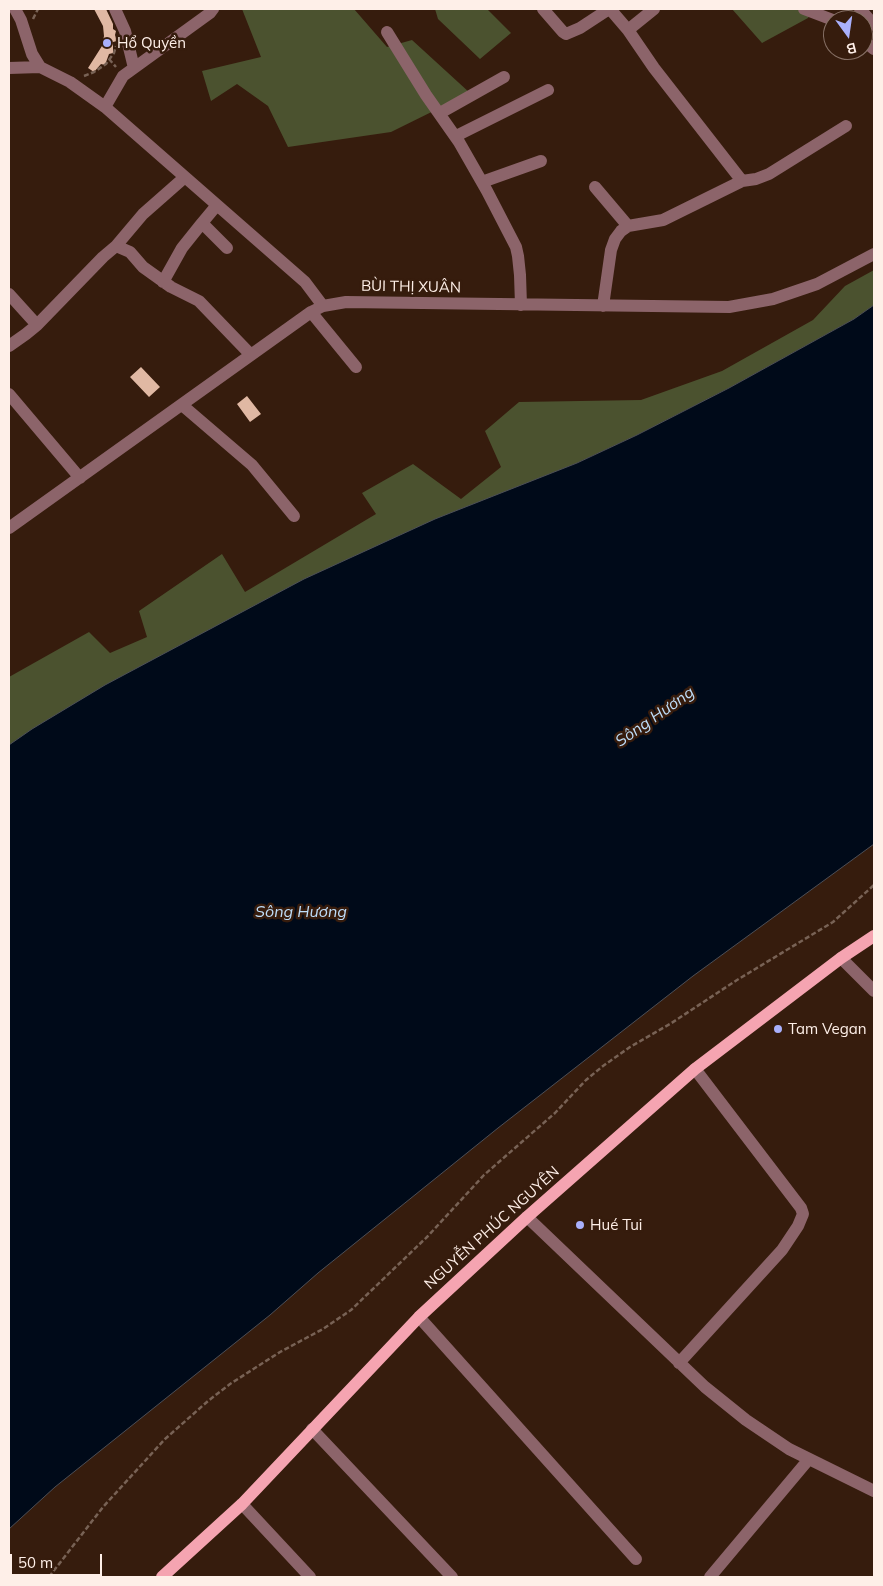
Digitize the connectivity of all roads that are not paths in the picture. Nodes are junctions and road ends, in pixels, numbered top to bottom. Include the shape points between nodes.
1 (14, 9) edge
2 (115, 9) edge
3 (213, 9) edge
4 (543, 9) edge
5 (610, 9) edge
6 (654, 9) edge
7 (804, 9) edge
8 (860, 9) edge
9 (823, 16) edge
10 (874, 25) edge
11 (628, 30) junction
12 (387, 32) dead end
13 (40, 67) junction
14 (9, 68) edge
15 (134, 68) junction
16 (504, 76) dead end
17 (548, 90) dead end
18 (105, 107) junction
19 (440, 113) junction
20 (846, 126) dead end
21 (456, 136) junction
22 (541, 161) dead end
23 (185, 177) junction
24 (742, 181) junction
25 (482, 182) junction
26 (595, 187) dead end
27 (217, 205) junction
28 (202, 223) junction
29 (628, 226) junction
30 (116, 246) junction
31 (227, 248) dead end
32 (874, 254) edge
33 (164, 282) junction
34 (9, 294) edge
35 (520, 305) junction
36 (323, 306) junction
37 (603, 306) junction
38 (311, 312) junction
39 (37, 324) junction
40 (9, 346) edge
41 (250, 355) junction
42 (356, 367) dead end
43 (9, 394) edge
44 (182, 405) junction
45 (80, 478) junction
46 (294, 516) dead end
47 (9, 528) edge
48 (874, 936) edge
49 (841, 958) junction
50 (874, 991) edge
51 (695, 1068) junction
52 (527, 1217) junction
53 (419, 1317) junction
54 (679, 1363) junction
55 (312, 1429) junction
56 (809, 1459) junction
57 (874, 1491) edge
58 (242, 1504) junction
59 (636, 1559) dead end
60 (162, 1577) edge
61 (310, 1577) edge
62 (452, 1577) edge
63 (710, 1577) edge

1 - 13 street
2 - 15 street via 125,31
3 - 15 street
4 - 5 street via 566,34
5 - 11 street
6 - 11 street
7 - 9 street
8 - 10 street
11 - 24 street
12 - 19 street
13 - 14 street
13 - 18 street via 70,82
15 - 18 street via 123,76
16 - 19 street
17 - 21 street
18 - 23 street
19 - 21 street
20 - 24 street via 782,167 756,179
21 - 25 street
22 - 25 street
23 - 27 street
23 - 30 street via 143,214
24 - 29 street via 663,220
25 - 35 street via 516,247
26 - 29 street
27 - 28 street
27 - 36 street via 305,282
28 - 31 street
28 - 33 street via 182,248
29 - 37 street via 621,230 611,250
30 - 33 street via 130,252 143,267
30 - 39 street
32 - 37 street, BÙI THỊ XUÂN via 817,284 773,299 729,307
33 - 41 street via 199,301
34 - 39 street
35 - 36 street, BÙI THỊ XUÂN via 346,302
35 - 37 street, BÙI THỊ XUÂN
36 - 38 street, BÙI THỊ XUÂN
38 - 41 street, BÙI THỊ XUÂN
38 - 42 street
39 - 40 street
41 - 44 street, BÙI THỊ XUÂN
43 - 45 street
44 - 45 street, BÙI THỊ XUÂN
44 - 46 street via 239,452
45 - 47 street, BÙI THỊ XUÂN
48 - 49 main road, NGUYỄN PHÚC NGUYÊN
49 - 50 street
49 - 51 main road, NGUYỄN PHÚC NGUYÊN
51 - 52 main road, NGUYỄN PHÚC NGUYÊN
51 - 54 street via 803,1214 782,1250
52 - 53 main road, NGUYỄN PHÚC NGUYÊN
52 - 54 street
53 - 55 main road, NGUYỄN PHÚC NGUYÊN
53 - 59 street
54 - 56 street via 746,1420 788,1449
55 - 58 main road, NGUYỄN PHÚC NGUYÊN
55 - 62 street
56 - 57 street
56 - 63 street
58 - 60 main road, NGUYỄN PHÚC NGUYÊN
58 - 61 street

